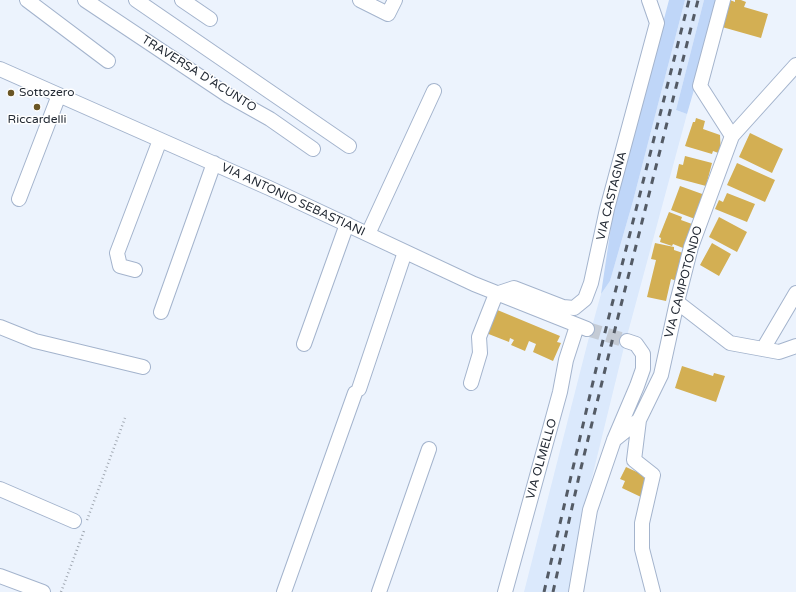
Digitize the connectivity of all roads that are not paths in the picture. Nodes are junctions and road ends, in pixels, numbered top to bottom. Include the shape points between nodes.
1 (27, 0) edge
2 (85, 0) edge
3 (136, 0) edge
4 (182, 0) edge
5 (360, 0) edge
6 (395, 0) edge
7 (649, 0) edge
8 (723, 0) edge
9 (210, 19) dead end
10 (108, 61) dead end
11 (796, 64) edge
12 (0, 69) edge
13 (434, 91) dead end
14 (59, 95) junction
15 (732, 136) junction
16 (160, 140) junction
17 (349, 146) dead end
18 (313, 149) dead end
19 (214, 163) junction
20 (19, 199) dead end
21 (347, 224) junction
22 (368, 234) junction
23 (405, 252) junction
24 (135, 270) dead end
25 (796, 293) edge
26 (496, 294) junction
27 (677, 302) junction
28 (161, 312) dead end
29 (0, 327) edge
30 (582, 327) joint
31 (626, 341) tunnel mouth
32 (304, 344) dead end
33 (796, 346) edge
34 (763, 349) junction
35 (143, 367) dead end
36 (471, 382) dead end
37 (639, 420) junction
38 (614, 440) junction
39 (429, 450) dead end
40 (0, 488) edge
41 (74, 522) dead end
42 (0, 576) edge
43 (43, 592) edge
44 (284, 592) edge
45 (379, 592) edge
46 (505, 592) edge
47 (576, 592) edge
48 (654, 592) edge

1 - 10 street
2 - 18 street, TRAVERSA D'ACUNTO via 229,96 270,118
3 - 17 street
4 - 9 street
5 - 6 street via 388,14
7 - 26 street, VIA CASTAGNA via 657,23 585,299 574,308 563,307 514,288
8 - 15 street via 700,86
11 - 15 street, VIA CAMPOTONDO
12 - 14 street, VIA ANTONIO SEBASTIANI
13 - 22 street
14 - 16 street, VIA ANTONIO SEBASTIANI
14 - 20 street
15 - 27 street, VIA CAMPOTONDO via 691,247
16 - 19 street, VIA ANTONIO SEBASTIANI
16 - 24 street via 117,253 120,266
19 - 21 street, VIA ANTONIO SEBASTIANI
19 - 28 street
21 - 22 street, VIA ANTONIO SEBASTIANI
21 - 32 street
22 - 23 street, VIA ANTONIO SEBASTIANI
23 - 26 street, VIA ANTONIO SEBASTIANI
23 - 44 street
25 - 34 street
26 - 30 street, VIA ANTONIO SEBASTIANI
26 - 36 street via 479,337 480,353
27 - 34 street via 730,344
27 - 37 street, VIA CAMPOTONDO via 661,375
29 - 35 street via 35,341
30 - 46 street, VIA OLMELLO via 566,360 560,392
31 - 38 street via 636,344 643,354 643,369
33 - 34 street via 779,352
37 - 38 street, VIA CAMPOTONDO
37 - 48 street via 634,460 653,476 642,523 642,549
38 - 47 street via 590,510
39 - 45 street
40 - 41 street
42 - 43 street

